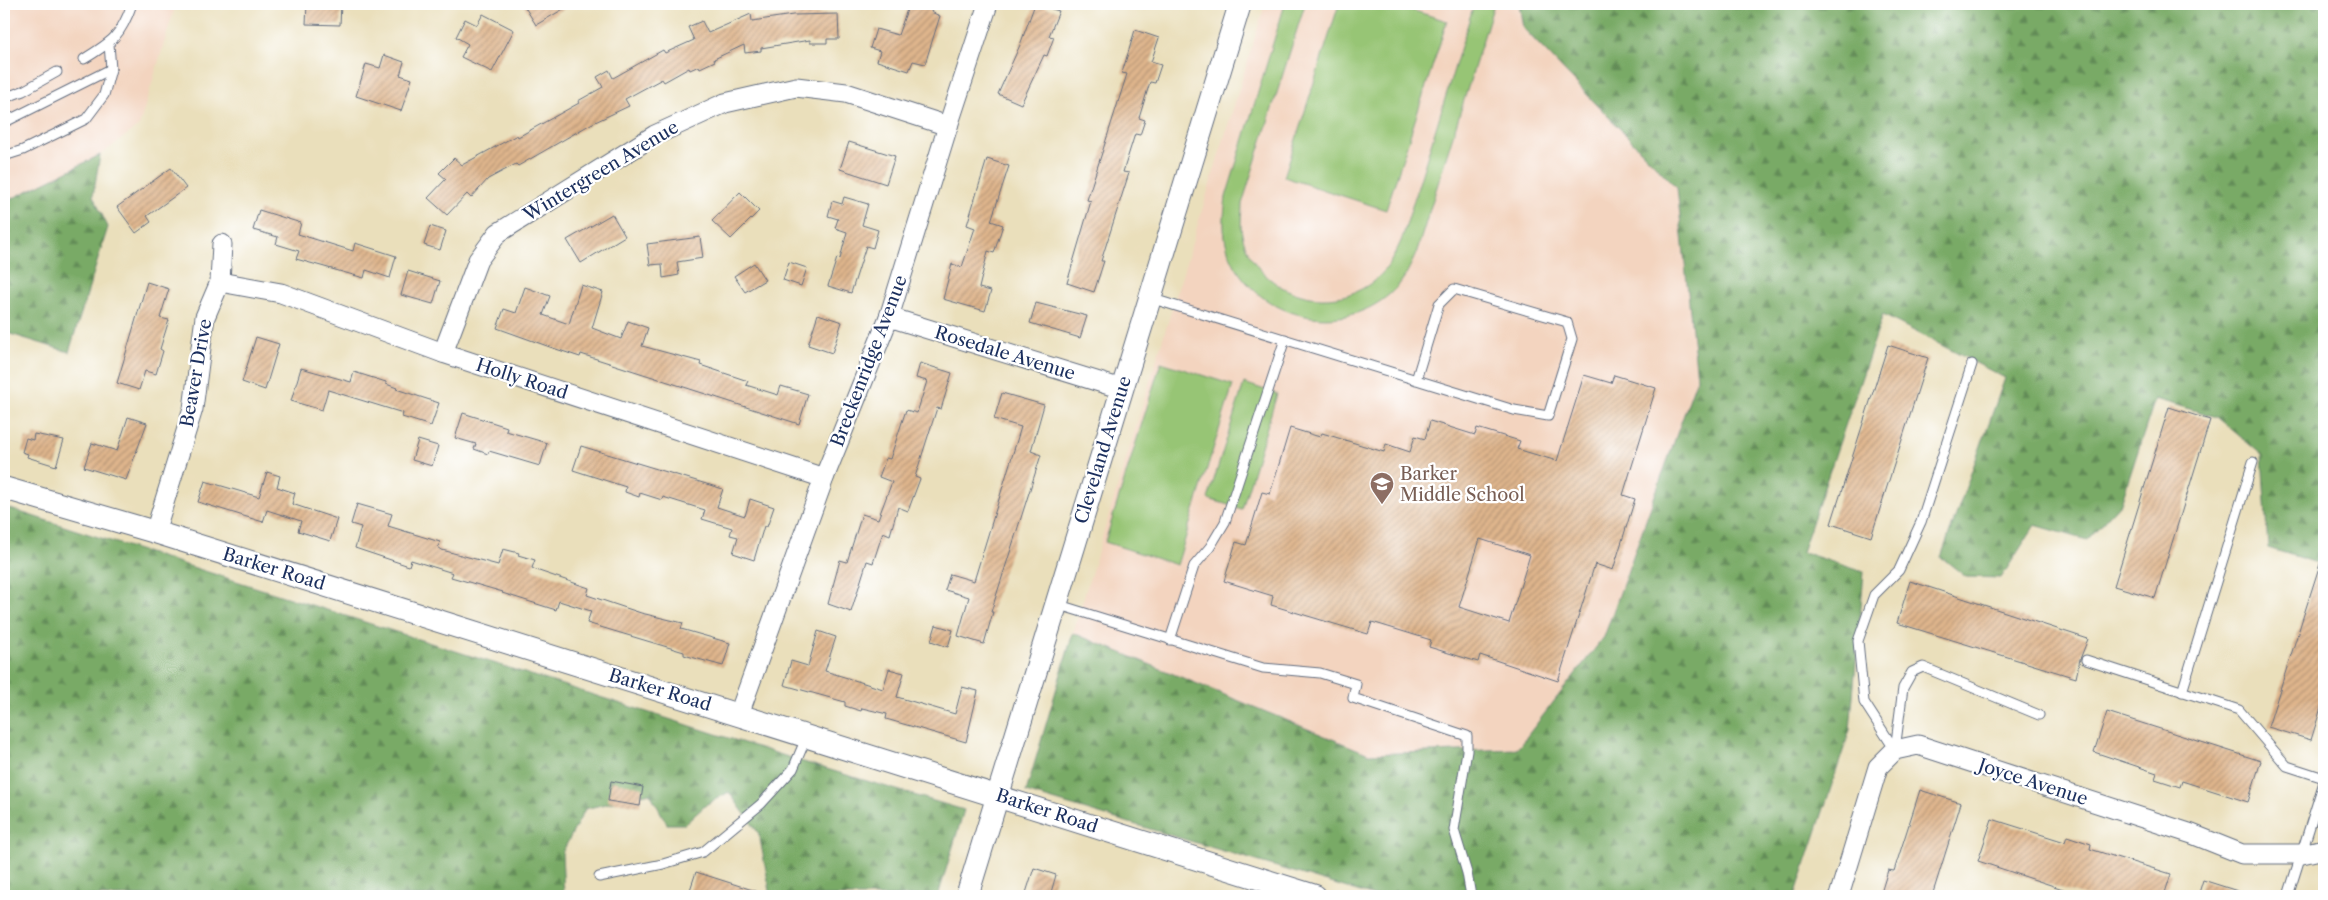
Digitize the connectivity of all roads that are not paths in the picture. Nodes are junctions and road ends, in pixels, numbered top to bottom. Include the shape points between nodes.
1 (132, 4) edge
2 (988, 4) edge
3 (1240, 4) edge
4 (109, 44) junction
5 (84, 59) dead end
6 (111, 69) junction
7 (57, 72) dead end
8 (4, 98) edge
9 (4, 120) edge
10 (948, 126) junction
11 (4, 156) edge
12 (222, 244) dead end
13 (220, 282) junction
14 (1150, 298) junction
15 (889, 317) junction
16 (1285, 339) junction
17 (443, 353) junction
18 (1972, 364) dead end
19 (1416, 380) junction
20 (1122, 389) junction
21 (2253, 462) dead end
22 (824, 478) junction
23 (4, 488) edge
24 (155, 532) junction
25 (1056, 604) junction
26 (1170, 640) junction
27 (2086, 660) dead end
28 (2182, 692) junction
29 (739, 714) junction
30 (2039, 715) dead end
31 (807, 736) junction
32 (1895, 750) junction
33 (2324, 778) edge
34 (2324, 782) edge
35 (997, 796) junction
36 (2324, 849) edge
37 (2302, 854) junction
38 (599, 877) dead end
39 (967, 896) edge
40 (1315, 896) edge
41 (1472, 896) edge
42 (1839, 896) edge
43 (2288, 896) edge

1 - 4 lane via 126,20
2 - 10 street, Breckenridge Avenue
3 - 14 street, Cleveland Avenue
4 - 5 lane
4 - 6 lane
6 - 9 lane
6 - 11 lane via 104,95 86,119
7 - 8 lane
10 - 15 street, Breckenridge Avenue
10 - 17 street, Wintergreen Avenue via 846,94 796,86 725,103 655,136 498,233 478,260
12 - 13 street, Beaver Drive
13 - 17 street, Holly Road via 281,293
13 - 24 street, Beaver Drive via 205,317 193,409
14 - 16 lane
14 - 20 street, Cleveland Avenue
15 - 20 street, Rosedale Avenue
15 - 22 street, Breckenridge Avenue
16 - 19 lane
16 - 26 lane via 1225,522 1194,566
17 - 22 street, Holly Road
18 - 32 lane via 1921,522 1899,570 1874,595 1858,641 1864,702
19 - 19 lane via 1514,410 1548,416 1572,339 1567,322 1454,289 1438,304
20 - 25 street, Cleveland Avenue
21 - 28 lane
22 - 29 street, Breckenridge Avenue
23 - 24 street, Barker Road
24 - 29 street, Barker Road
25 - 26 lane
25 - 35 street, Cleveland Avenue
26 - 41 lane via 1263,668 1320,673 1356,684 1353,698 1467,736 1454,830
27 - 28 lane
28 - 33 lane via 2239,710 2287,766
29 - 31 street, Barker Road
30 - 32 lane via 1923,667 1912,672 1903,688
31 - 35 street, Barker Road
31 - 38 lane via 793,769 761,804 703,852
32 - 37 street, Joyce Avenue via 1918,745 2192,834 2242,854
32 - 42 street via 1878,767
34 - 37 lane
35 - 39 street, Cleveland Avenue
35 - 40 street, Barker Road
36 - 37 street, Joyce Avenue
37 - 43 lane

